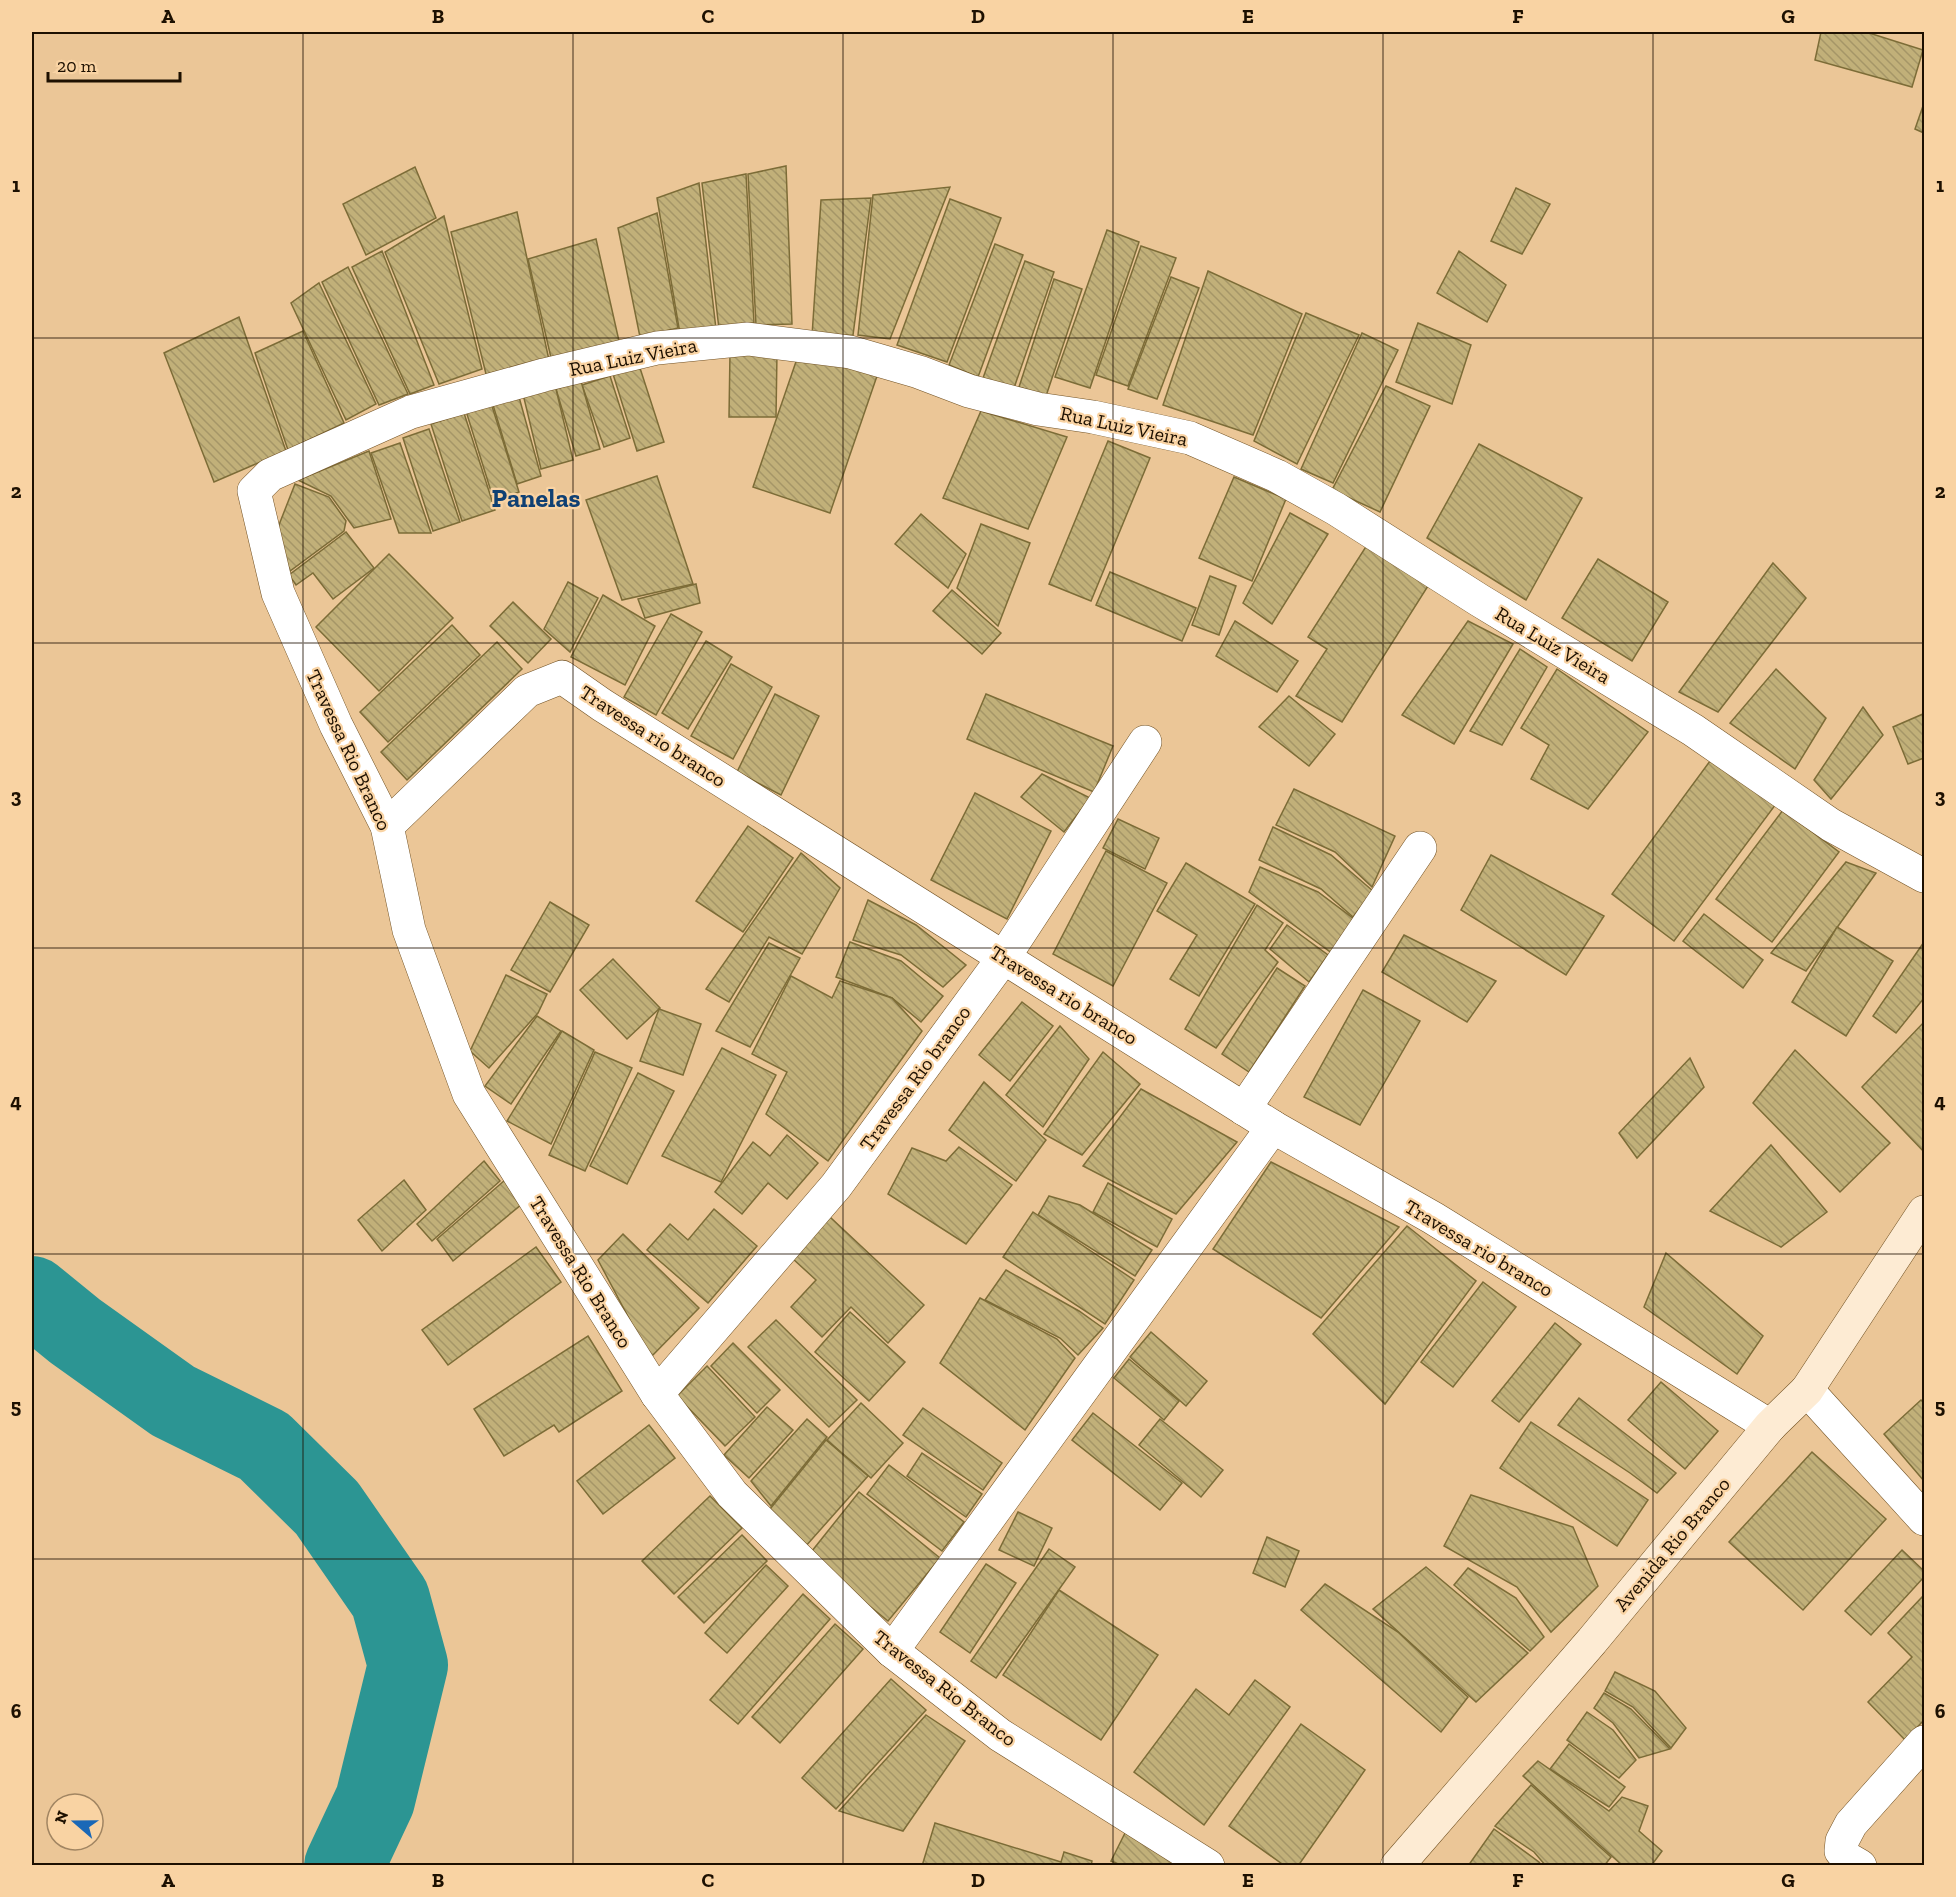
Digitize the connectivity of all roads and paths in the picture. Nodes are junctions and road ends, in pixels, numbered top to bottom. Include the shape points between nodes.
1 (270, 476) joint
2 (1146, 742) dead end
3 (387, 826) junction
4 (1420, 848) dead end
5 (1924, 876) edge
6 (1004, 957) junction
7 (1244, 1108) junction
8 (1273, 1127) junction
9 (1924, 1212) edge
10 (1806, 1390) junction
11 (657, 1394) junction
12 (1770, 1426) junction
13 (1924, 1519) edge
14 (892, 1651) junction
15 (1924, 1742) edge
16 (1398, 1864) edge
17 (1208, 1866) edge
18 (1860, 1866) edge

1 - 3 street, Travessa Rio Branco via 254,490 278,593 336,725
1 - 5 street, Rua Luiz Vieira via 411,412 657,348 748,339 850,352 1038,409 1190,438 1276,476 1336,509 1693,730 1831,825
2 - 6 street, Travessa Rio branco
3 - 6 street, Travessa rio branco via 527,692 562,677
3 - 11 street, Travessa Rio Branco via 409,930 469,1094
4 - 7 street
6 - 7 street, Travessa rio branco
6 - 11 street, Travessa Rio branco via 836,1186
7 - 8 street, Travessa rio branco
8 - 12 street, Travessa rio branco via 1433,1218
8 - 14 street, Travessa Rio branco
9 - 10 main road, Avenida Rio Branco
10 - 12 main road, Avenida Rio Branco
10 - 13 street
11 - 14 street, Travessa Rio Branco via 732,1494
12 - 16 main road, Avenida Rio Branco via 1592,1641
14 - 17 street, Travessa Rio Branco via 1000,1735
15 - 18 street via 1851,1824 1842,1841 1842,1851

